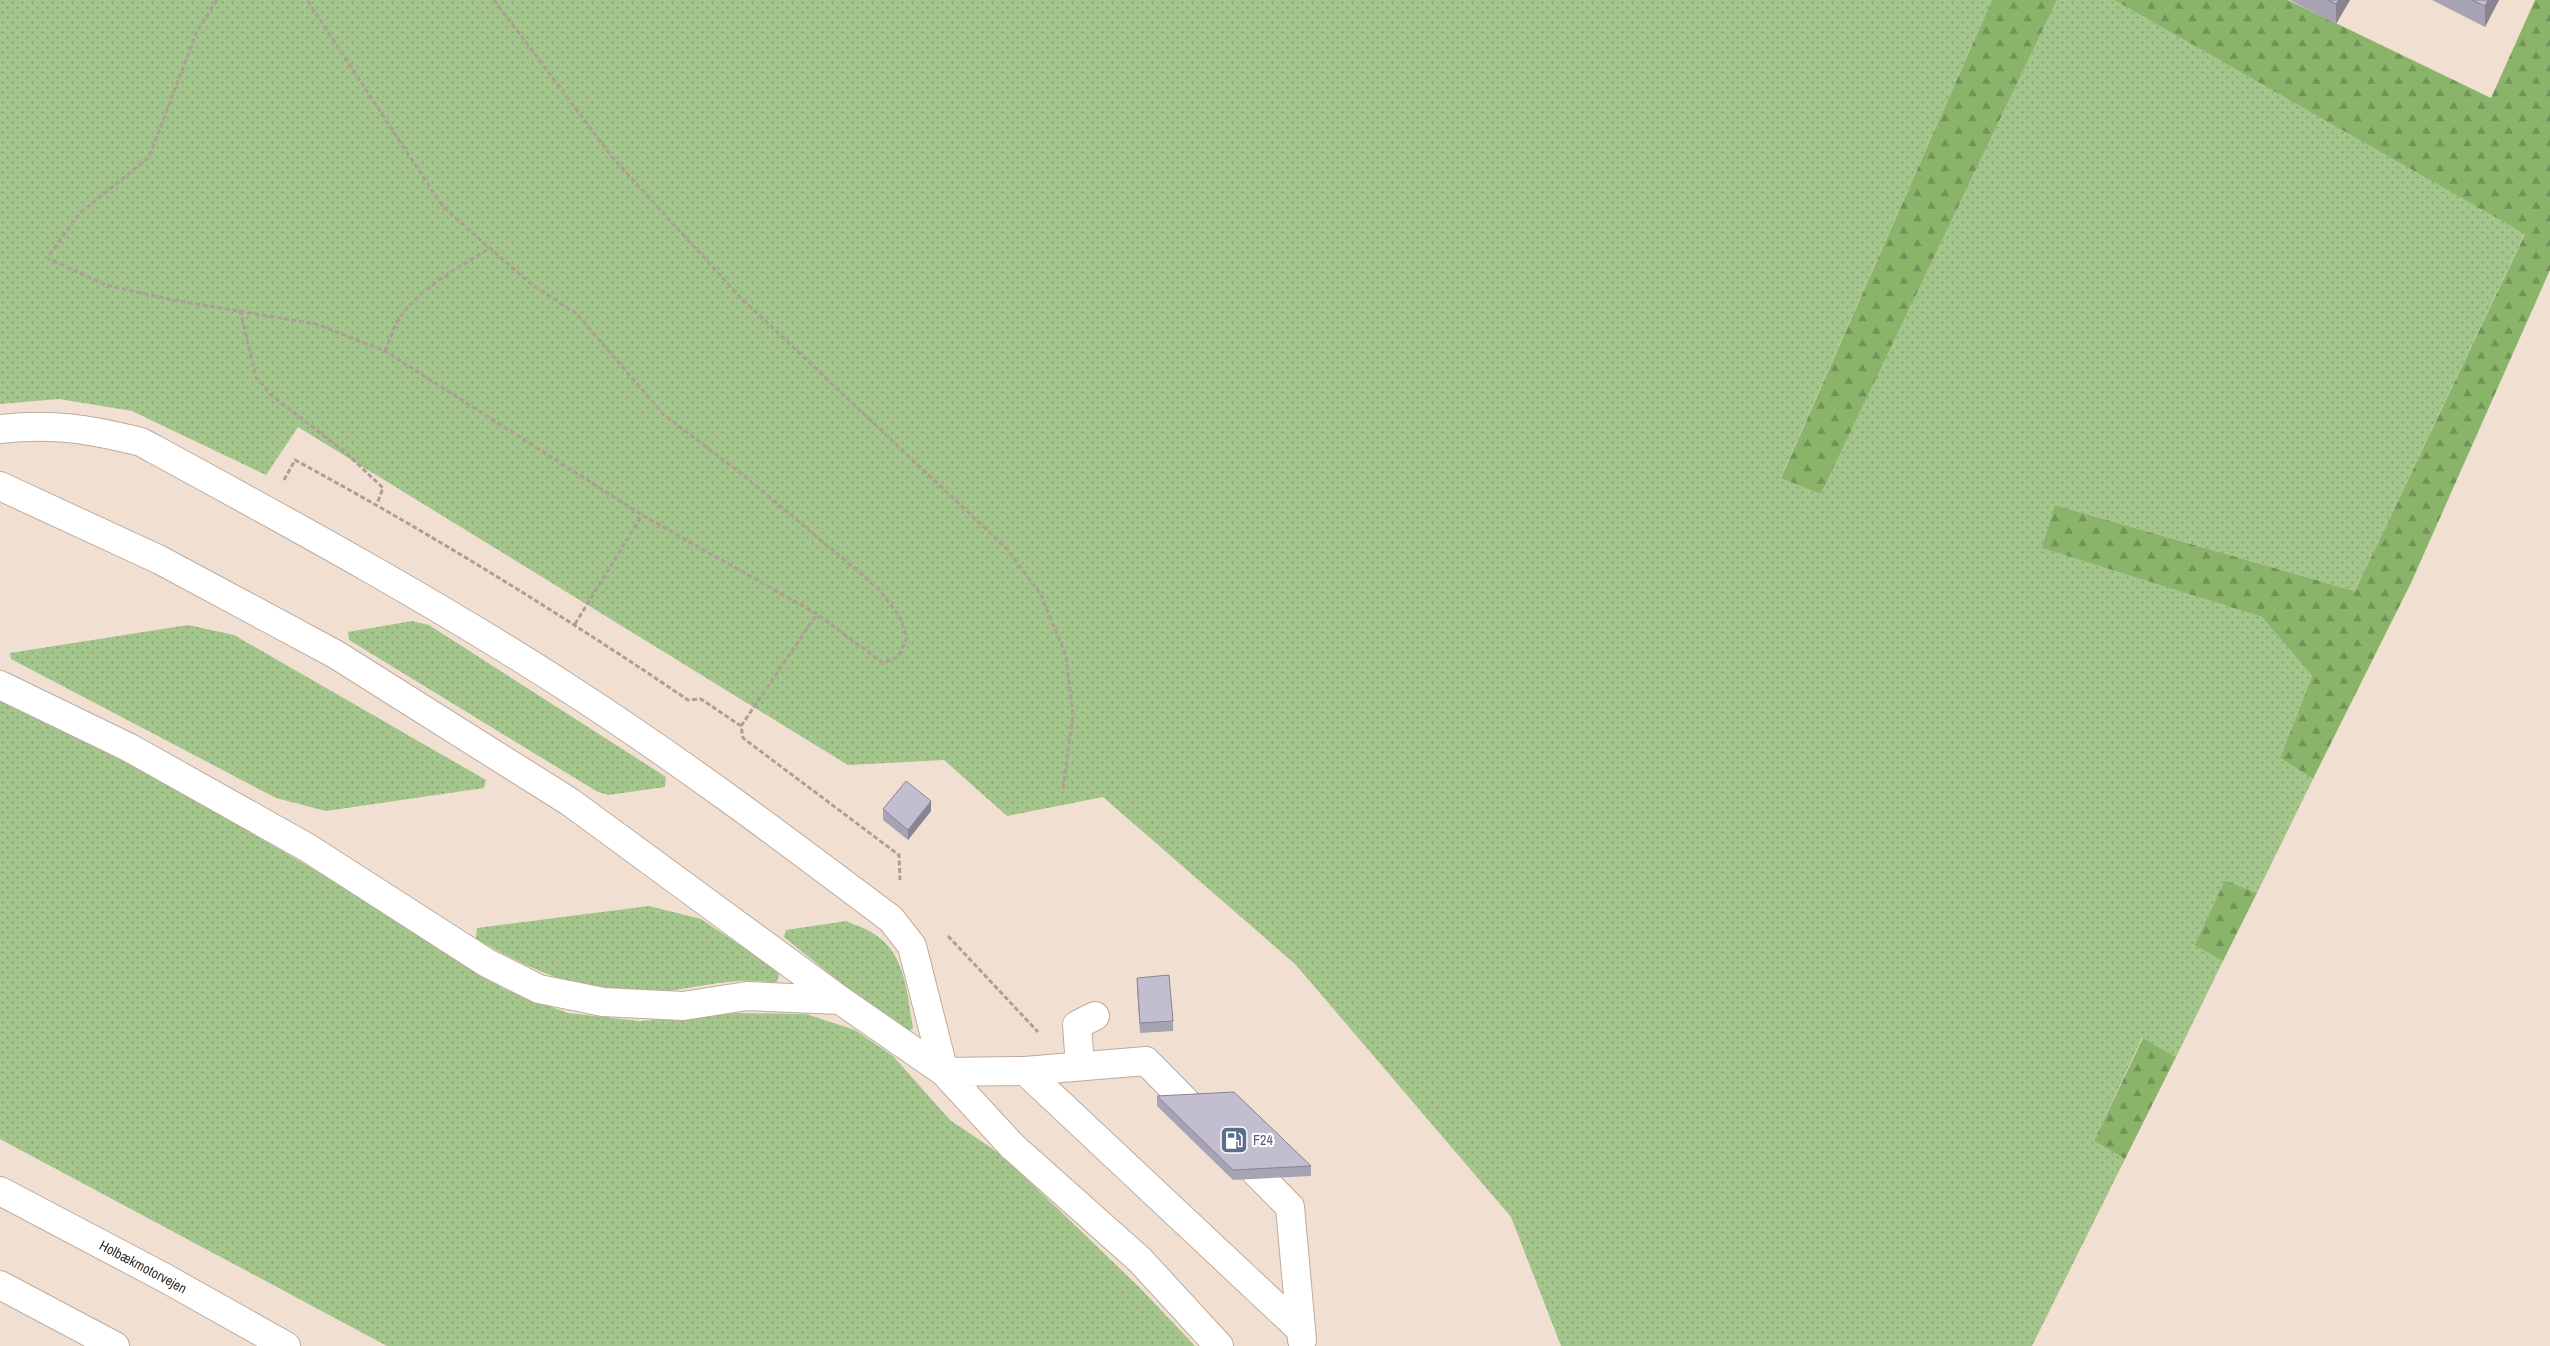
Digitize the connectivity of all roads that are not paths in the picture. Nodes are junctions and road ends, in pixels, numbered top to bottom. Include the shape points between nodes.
1 (0, 429) edge
2 (0, 486) edge
3 (0, 685) edge
4 (840, 1000) junction
5 (1095, 1016) dead end
6 (1075, 1067) junction
7 (1024, 1070) junction
8 (944, 1072) junction
9 (0, 1191) edge
10 (0, 1285) edge
11 (1302, 1338) edge
12 (115, 1346) edge
13 (286, 1346) edge
14 (1219, 1346) edge

1 - 8 main road via 33,425 92,429 141,442 420,596 571,690 724,794 891,919 912,946
2 - 4 main road via 160,560 335,654 570,802
3 - 4 main road via 130,748 308,848 487,963 539,989 603,1002 683,1006 747,996
4 - 8 main road
5 - 6 main road via 1077,1025
6 - 7 main road
6 - 11 main road via 1146,1061 1290,1207
7 - 8 main road
7 - 11 main road
8 - 14 main road via 1012,1146 1140,1260
9 - 13 main road, Holbækmotorvejen
10 - 12 main road

